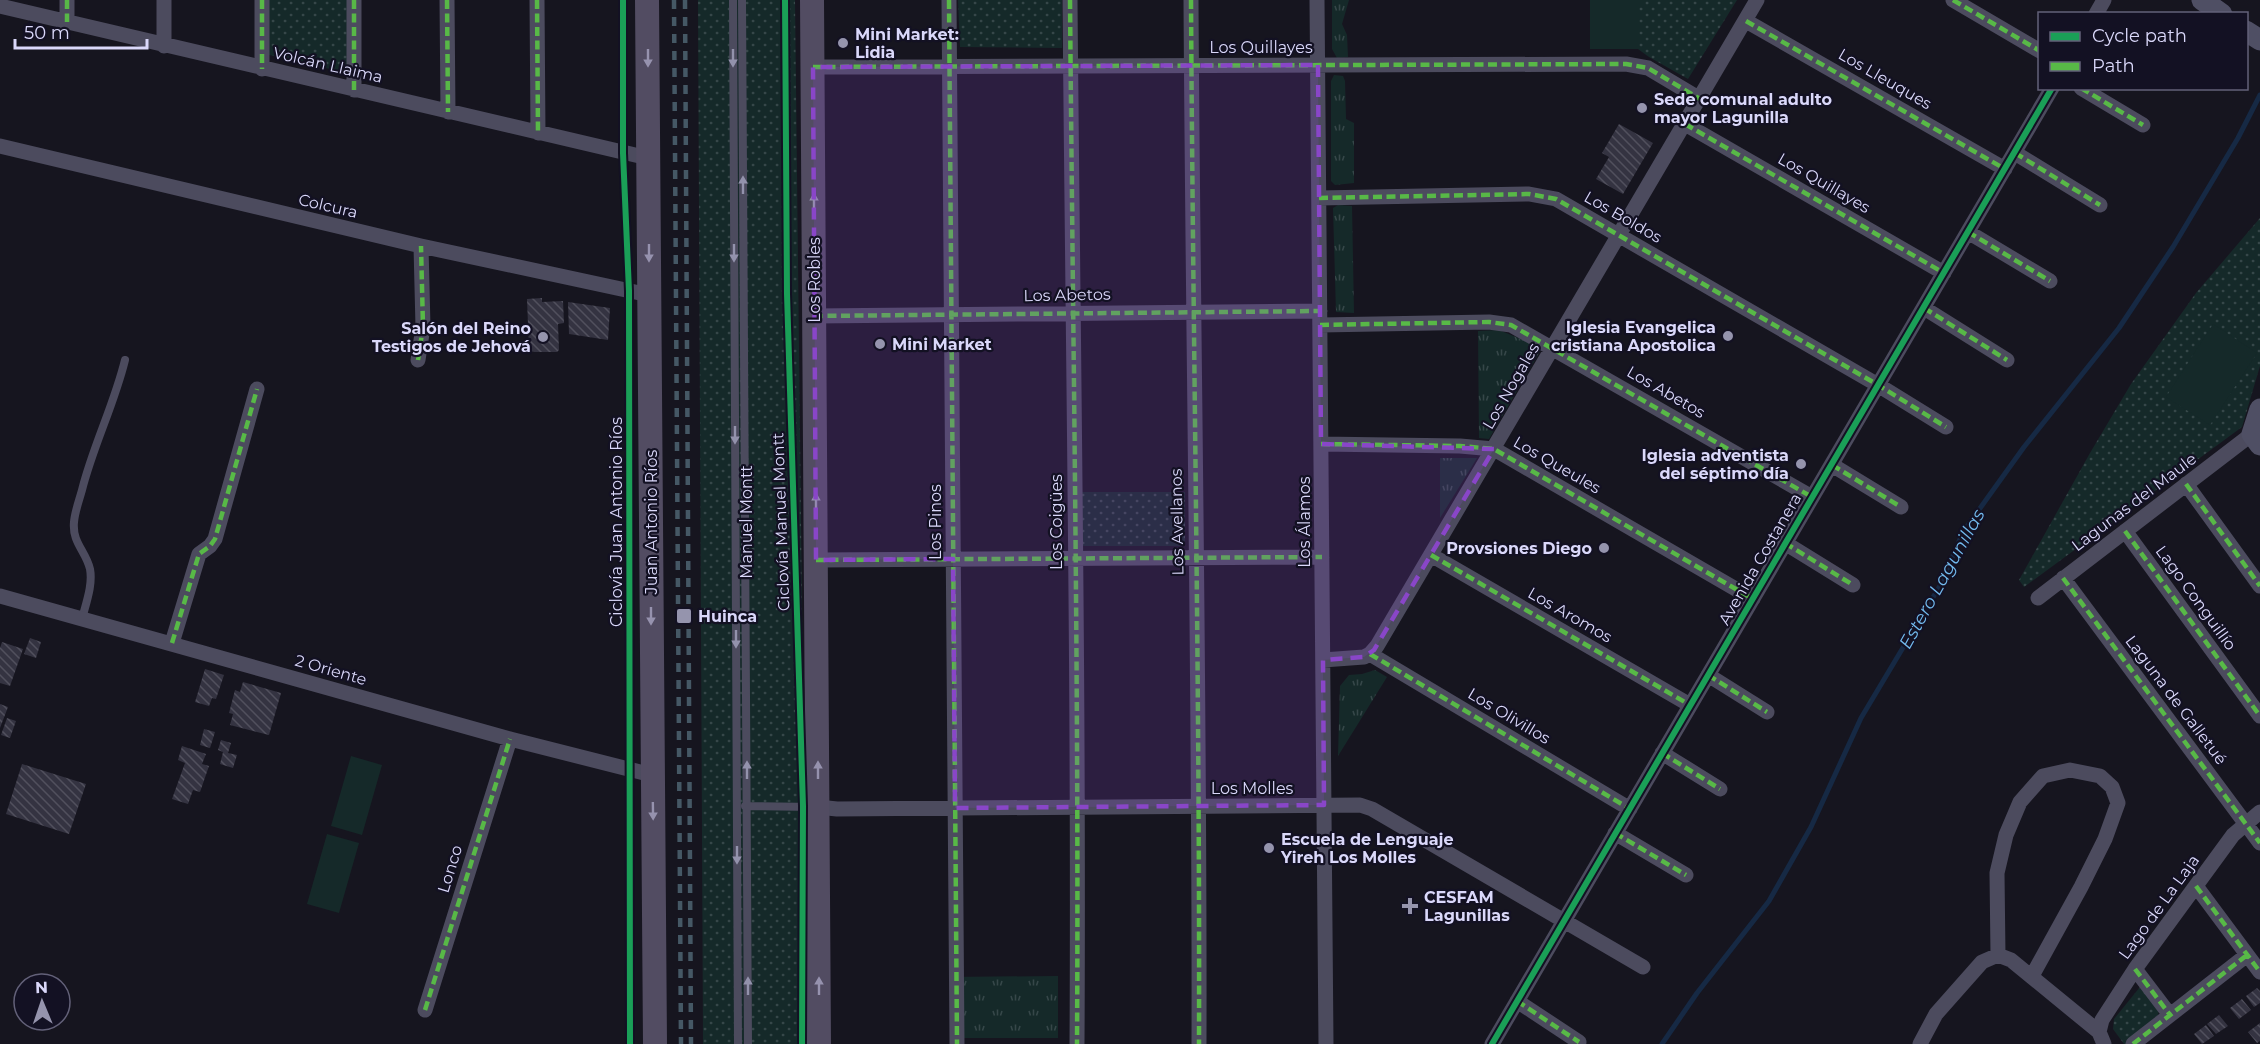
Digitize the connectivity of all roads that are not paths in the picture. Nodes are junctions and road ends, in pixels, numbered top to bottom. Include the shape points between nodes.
1 (67, 0) edge
2 (164, 0) edge
3 (262, 0) edge
4 (354, 0) edge
5 (447, 0) edge
6 (537, 0) edge
7 (647, 0) edge
8 (733, 0) edge
9 (742, 0) edge
10 (812, 0) edge
11 (949, 0) edge
12 (1071, 0) edge
13 (1191, 0) edge
14 (1317, 0) edge
15 (1757, 0) edge
16 (1953, 0) edge
17 (2202, 0) edge
18 (0, 6) edge
19 (2219, 12) edge
20 (1746, 21) junction
21 (67, 22) junction
22 (164, 46) junction
23 (2038, 50) edge
24 (1318, 65) junction
25 (950, 66) junction
26 (1071, 66) junction
27 (1191, 66) junction
28 (813, 67) junction
29 (262, 69) junction
30 (354, 90) junction
31 (2051, 90) edge
32 (2084, 90) edge
33 (1700, 99) junction
34 (448, 112) junction
35 (1685, 124) junction
36 (2143, 125) dead end
37 (538, 133) junction
38 (0, 146) edge
39 (2014, 153) junction
40 (648, 158) junction
41 (2005, 169) junction
42 (1319, 198) junction
43 (2100, 205) dead end
44 (1968, 232) junction
45 (1620, 236) junction
46 (421, 246) junction
47 (1944, 273) junction
48 (2050, 280) dead end
49 (649, 295) junction
50 (1924, 308) junction
51 (1193, 312) junction
52 (1073, 313) junction
53 (952, 315) junction
54 (814, 316) junction
55 (1320, 318) junction
56 (1554, 348) junction
57 (125, 360) dead end
58 (417, 360) dead end
59 (2007, 360) dead end
60 (1878, 385) junction
61 (257, 389) dead end
62 (2260, 409) edge
63 (1946, 427) dead end
64 (2256, 440) edge
65 (1321, 444) junction
66 (1494, 449) junction
67 (1832, 465) junction
68 (2186, 484) junction
69 (1812, 497) junction
70 (1901, 507) dead end
71 (2125, 531) junction
72 (1785, 543) junction
73 (1431, 555) junction
74 (1322, 557) junction
75 (1195, 558) junction
76 (953, 559) junction
77 (1074, 559) junction
78 (816, 560) junction
79 (2063, 578) junction
80 (1853, 585) dead end
81 (2260, 586) edge
82 (0, 596) edge
83 (2038, 598) dead end
84 (1752, 599) junction
85 (82, 619) junction
86 (172, 644) junction
87 (1370, 654) junction
88 (1323, 660) junction
89 (1708, 675) junction
90 (1690, 705) junction
91 (1767, 712) dead end
92 (2260, 716) edge
93 (510, 739) junction
94 (1662, 753) junction
95 (652, 775) junction
96 (1720, 789) dead end
97 (1324, 805) junction
98 (736, 806) junction
99 (747, 806) junction
100 (1199, 806) junction
101 (818, 807) junction
102 (1078, 807) junction
103 (955, 808) junction
104 (1630, 809) junction
105 (2260, 812) edge
106 (2245, 823) junction
107 (1616, 833) junction
108 (2260, 843) edge
109 (1686, 874) dead end
110 (2196, 886) junction
111 (1564, 921) junction
112 (2247, 955) junction
113 (1998, 956) junction
114 (1643, 967) dead end
115 (2135, 969) junction
116 (2260, 972) edge
117 (2032, 976) junction
118 (1517, 1001) junction
119 (425, 1010) dead end
120 (2170, 1015) junction
121 (2102, 1038) edge
122 (1579, 1042) dead end
123 (655, 1044) edge
124 (738, 1044) edge
125 (748, 1044) edge
126 (819, 1044) edge
127 (957, 1044) edge
128 (1077, 1044) edge
129 (1199, 1044) edge
130 (1326, 1044) edge
131 (1492, 1044) edge
132 (1920, 1044) edge
133 (2133, 1044) edge

1 - 21 street
2 - 22 street
3 - 29 street
4 - 30 street
5 - 34 street
6 - 37 street
7 -> 40 main road, Juan Antonio Ríos
8 -> 98 lane, Manuel Montt
99 -> 9 lane, Manuel Montt
10 - 28 main road, Los Robles
11 - 25 street, Los Pinos
12 - 26 street, Los Coigües
13 - 27 street, Los Avellanos
14 - 24 street, Los Álamos
15 - 20 street, Los Nogales
16 - 23 street
17 - 19 street
18 - 21 street, Volcán Llaima
20 - 33 street, Los Nogales
20 - 41 street, Los Lleuques
21 - 22 street, Volcán Llaima
22 - 29 street, Volcán Llaima
24 - 27 street, Los Quillayes
24 - 33 street, Los Quillayes via 1634,64 1654,70
24 - 42 street, Los Álamos
25 - 26 street, Los Quillayes
25 - 28 street, Los Quillayes
25 - 53 street, Los Pinos
26 - 27 street, Los Quillayes
26 - 52 street, Los Coigües
27 - 51 street, Los Avellanos
54 -> 28 main road, Los Robles
29 - 30 street, Volcán Llaima
30 - 34 street, Volcán Llaima
31 - 39 street, Avenida Costanera
32 - 36 street
33 - 35 street, Los Nogales
34 - 37 street, Volcán Llaima
35 - 45 street, Los Nogales
35 - 47 street, Los Quillayes
37 - 40 street, Volcán Llaima
38 - 46 street, Colcura
39 - 41 street, Avenida Costanera
39 - 43 street
40 -> 49 main road, Juan Antonio Ríos
41 - 44 street, Avenida Costanera
42 - 45 street, Los Boldos via 1538,194 1564,203
42 - 55 street, Los Álamos
44 - 47 street, Avenida Costanera
44 - 48 street
45 - 56 street, Los Nogales
45 - 60 street, Los Boldos
46 - 49 street, Colcura
46 - 58 street via 423,327
47 - 50 street, Avenida Costanera
49 -> 95 main road, Juan Antonio Ríos
50 - 59 street
50 - 60 street, Avenida Costanera
51 - 52 street, Los Abetos
51 - 55 street, Los Abetos
51 - 75 street, Los Avellanos
52 - 53 street, Los Abetos
52 - 77 street, Los Coigües
53 - 54 street, Los Abetos
53 - 76 street, Los Pinos
78 -> 54 main road, Los Robles
55 - 56 street, Los Abetos via 1499,323 1522,330
55 - 65 street, Los Álamos
56 - 66 street, Los Nogales
56 - 69 street, Los Abetos
57 - 85 lane via 90,457 76,513 75,535 91,579
60 - 63 street, Los Boldos
60 - 67 street, Avenida Costanera
61 - 86 street via 215,539 199,554
62 - 64 street
64 - 68 street, Lagunas del Maule
65 - 66 street, Los Queules
65 - 74 street, Los Álamos
66 - 73 street, Los Nogales
66 - 84 street, Los Queules
67 - 69 street, Avenida Costanera
67 - 70 street
68 - 71 street, Lagunas del Maule
68 - 81 street
69 - 72 street, Avenida Costanera
71 - 79 street, Lagunas del Maule
71 - 92 street, Lago Conguillío
72 - 80 street
72 - 84 street, Avenida Costanera
73 - 87 street, Los Nogales
73 - 90 street, Los Aromos
74 - 75 street
74 - 88 street, Los Álamos
75 - 77 street
75 - 100 street, Los Avellanos
76 - 77 street
76 - 78 street
76 - 103 street, Los Pinos
77 - 102 street, Los Coigües
101 -> 78 main road
79 - 83 street, Lagunas del Maule
79 - 106 street, Laguna de Galletué
82 - 85 street, 2 Oriente
84 - 89 street, Avenida Costanera
85 - 86 street, 2 Oriente
86 - 93 street, 2 Oriente
87 - 88 street
87 - 104 street, Los Olivillos
88 - 97 street, Los Álamos
89 - 90 street, Avenida Costanera
89 - 91 street
90 - 94 street, Avenida Costanera
93 - 95 street, 2 Oriente
93 - 119 street, Lonco
94 - 96 street
94 - 104 street, Avenida Costanera
95 -> 123 main road, Juan Antonio Ríos
97 - 100 street, Los Molles
97 - 111 street, Los Molles via 1354,804 1372,809
97 - 130 street, Los Álamos
98 - 99 lane
98 -> 124 lane, Manuel Montt
99 - 101 lane
125 -> 99 lane, Manuel Montt
100 - 102 street, Los Molles
100 - 129 street, Los Avellanos
101 - 103 street, Los Molles
126 -> 101 main road
102 - 103 street, Los Molles
102 - 128 street, Los Coigües
103 - 127 street, Los Pinos
104 - 107 street, Avenida Costanera
105 - 106 street, Lago de La Laja
106 - 108 street, Laguna de Galletué
106 - 110 street, Lago de La Laja
107 - 109 street
107 - 111 street, Avenida Costanera
110 - 112 street
110 - 115 street, Lago de La Laja
111 - 114 street, Los Molles
111 - 118 street, Avenida Costanera
112 - 116 street
112 - 120 street
113 - 117 street via 2011,960
113 - 117 street via 1997,873 2006,835 2020,802 2043,776 2070,770 2100,776 2112,787 2118,804 2105,839
113 - 132 street via 1982,962 1936,1014
115 - 120 street
115 - 121 street, Lago de La Laja via 2102,1020
117 - 121 street
118 - 122 street
118 - 131 street, Avenida Costanera
120 - 133 street

